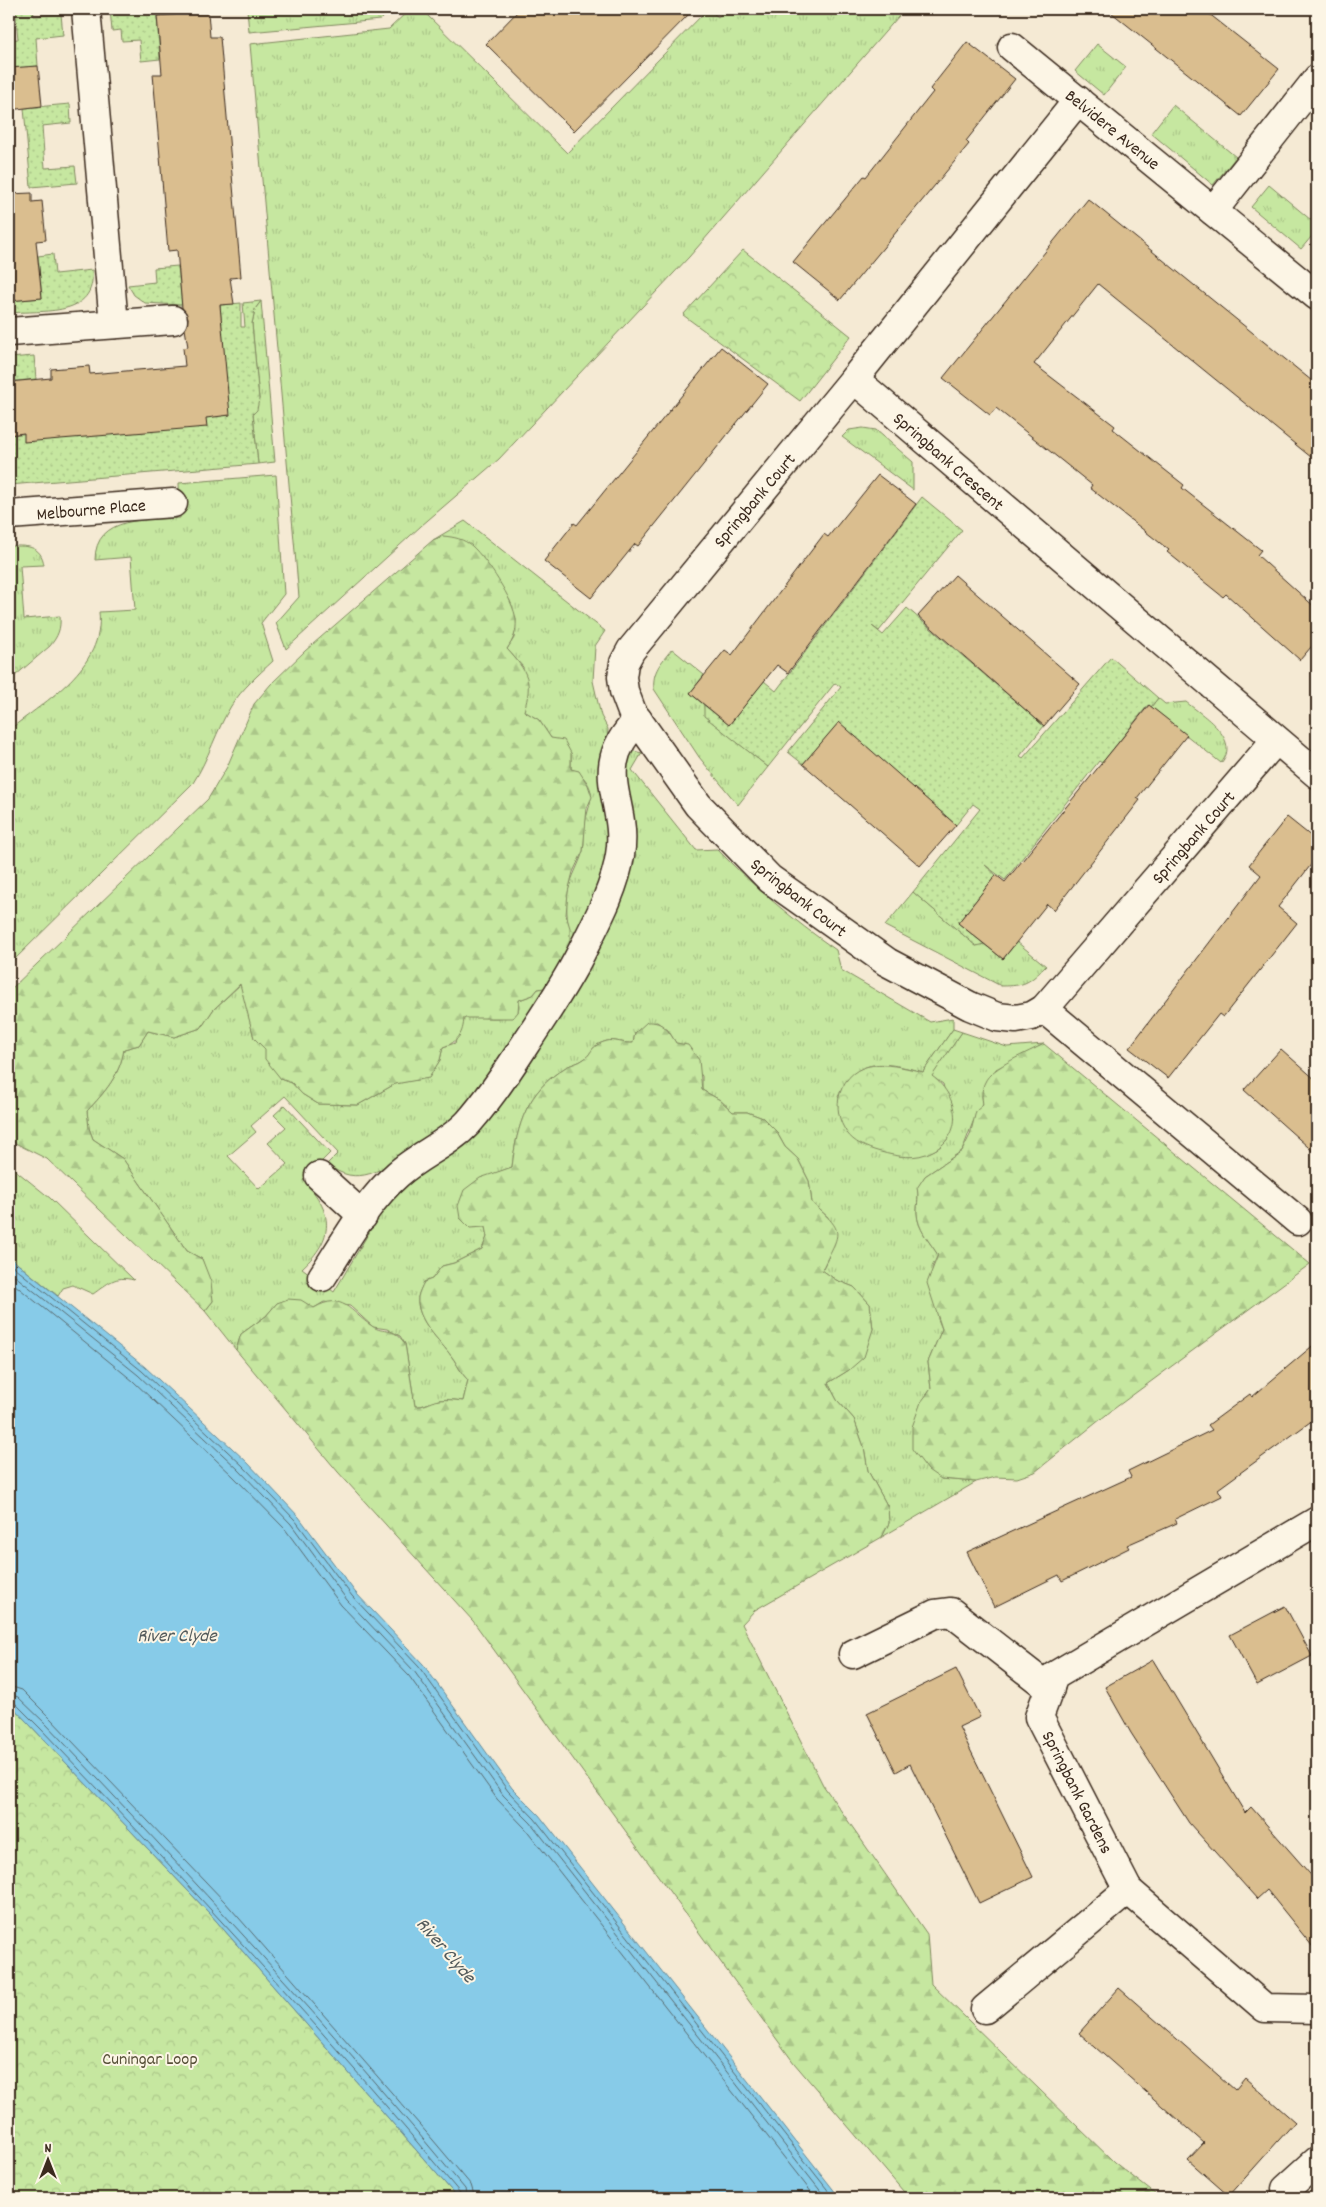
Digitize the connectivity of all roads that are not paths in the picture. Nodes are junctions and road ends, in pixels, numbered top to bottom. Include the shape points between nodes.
1 (86, 9) edge
2 (1012, 47) dead end
3 (1317, 79) edge
4 (1078, 100) junction
5 (1213, 211) junction
6 (1317, 296) edge
7 (173, 320) dead end
8 (114, 324) junction
9 (9, 332) edge
10 (854, 379) junction
11 (172, 503) dead end
12 (9, 515) edge
13 (638, 720) junction
14 (1276, 740) junction
15 (1317, 774) edge
16 (1044, 1009) junction
17 (320, 1176) dead end
18 (362, 1216) junction
19 (1298, 1220) dead end
20 (322, 1277) dead end
21 (1317, 1521) edge
22 (853, 1654) dead end
23 (1050, 1688) junction
24 (1128, 1890) junction
25 (985, 2010) dead end
26 (1317, 2011) edge
27 (1317, 2161) edge
28 (1286, 2189) dead end

1 - 8 street
2 - 4 street, Belvidere Avenue
3 - 5 street
4 - 5 street, Belvidere Avenue
4 - 10 street
5 - 6 street, Belvidere Avenue
7 - 8 street
8 - 9 street
10 - 13 street, Springbank Court via 631,650 624,663 622,677 624,691
10 - 14 street, Springbank Crescent
11 - 12 street, Melbourne Place
13 - 16 street, Springbank Court via 698,805 770,879 830,923 887,962 997,1017 1016,1019 1032,1016
13 - 18 street via 620,742 613,764 612,784 621,836 616,875 558,996 494,1090 466,1124 399,1173
14 - 15 street, Springbank Crescent
14 - 16 street, Springbank Court
16 - 19 street
17 - 18 street
18 - 20 street
21 - 23 street, Springbank Gardens via 1054,1676
22 - 23 street via 935,1614 951,1612
23 - 24 street, Springbank Gardens via 1039,1717
24 - 25 street
24 - 26 street, Springbank Gardens via 1265,2008
27 - 28 street

